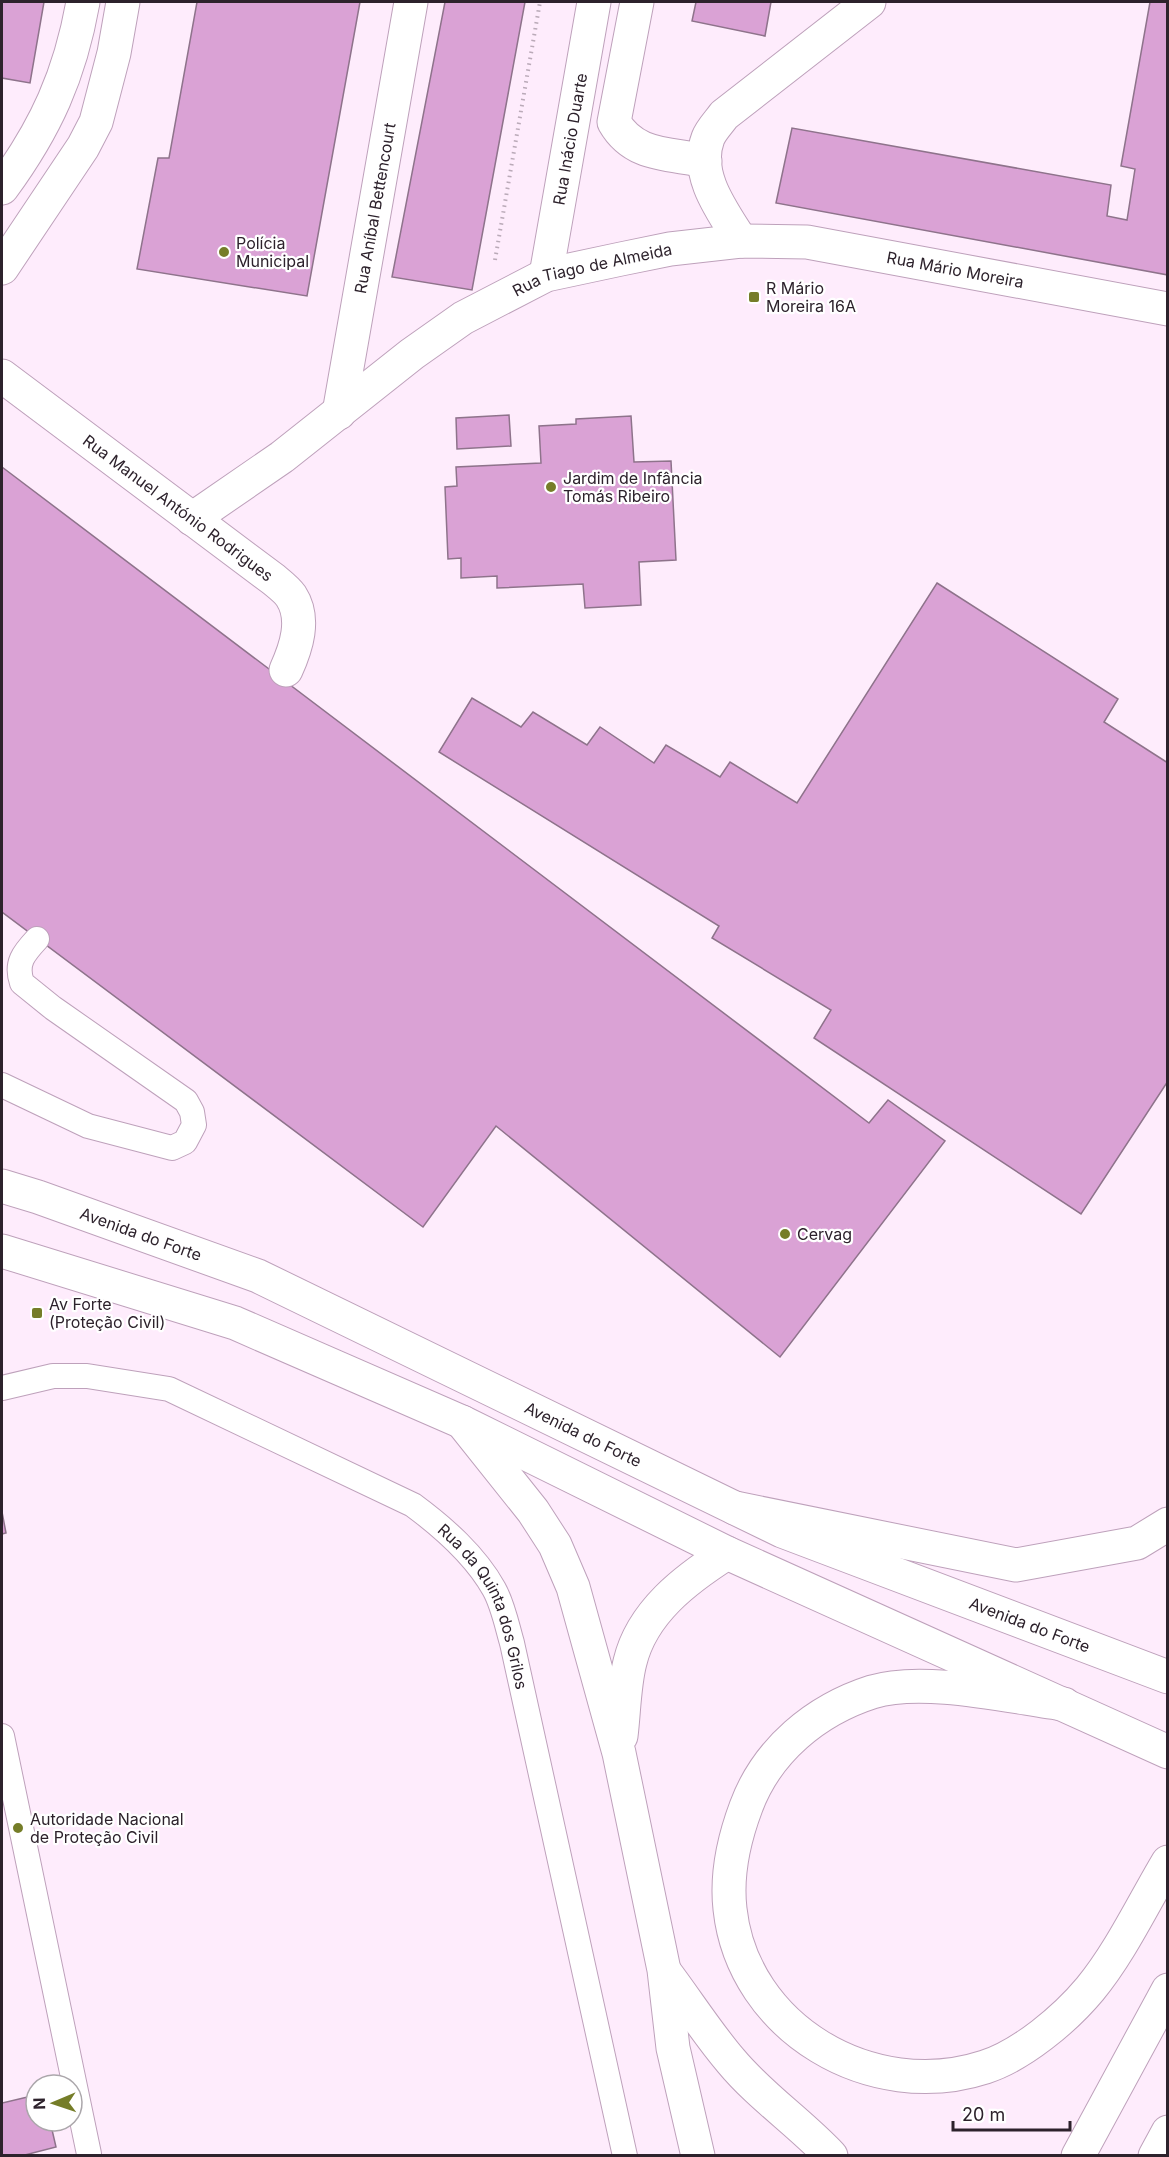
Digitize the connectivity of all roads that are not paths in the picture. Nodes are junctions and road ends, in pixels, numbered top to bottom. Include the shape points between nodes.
1 (83, 2) edge
2 (123, 2) edge
3 (411, 2) edge
4 (594, 2) edge
5 (637, 2) edge
6 (869, 2) edge
7 (705, 161) junction
8 (2, 188) edge
9 (741, 241) junction
10 (2, 268) edge
11 (546, 275) junction
12 (1167, 309) edge
13 (2, 376) edge
14 (339, 413) junction
15 (192, 519) junction
16 (286, 670) dead end
17 (37, 939) dead end
18 (2, 1085) edge
19 (2, 1186) edge
20 (2, 1251) edge
21 (2, 1388) edge
22 (462, 1422) junction
23 (735, 1508) junction
24 (1167, 1524) edge
25 (782, 1531) junction
26 (727, 1553) junction
27 (1167, 1677) edge
28 (1064, 1704) junction
29 (2, 1738) edge
30 (1167, 1752) edge
31 (619, 1753) junction
32 (1167, 1862) edge
33 (664, 1970) junction
34 (1167, 1990) edge
35 (1167, 2132) edge
36 (89, 2154) dead end
37 (625, 2156) edge
38 (698, 2156) edge
39 (831, 2156) edge
40 (1078, 2156) edge
41 (1155, 2156) edge

1 - 8 main road via 53,108
2 - 10 main road via 96,122
3 - 14 main road, Rua Aníbal Bettencourt
4 - 11 main road, Rua Inácio Duarte
5 - 7 main road via 614,122 622,137 650,152
6 - 7 main road via 724,115 708,138
7 - 9 main road via 711,192
9 - 11 main road, Rua Tiago de Almeida via 670,249
9 - 12 main road, Rua Mário Moreira via 807,242
11 - 14 main road, Rua Tiago de Almeida via 463,318
13 - 15 main road, Rua Manuel António Rodrigues
14 - 15 main road, Rua Tiago de Almeida
15 - 16 main road, Rua Manuel António Rodrigues via 291,596 298,642
17 - 18 lane via 19,964 22,983 186,1101 194,1125 185,1142 172,1148 88,1126
19 - 23 main road, Avenida do Forte via 258,1276
20 - 22 main road via 235,1323
21 - 37 lane, Rua da Quinta dos Grilos via 53,1376 87,1376 170,1389 413,1505 444,1527 470,1556 495,1590 512,1643
22 - 26 main road
22 - 31 main road via 555,1545 573,1587
23 - 24 main road via 1016,1565 1137,1543
23 - 25 main road, Avenida do Forte
25 - 26 main road
25 - 27 main road, Avenida do Forte
26 - 28 main road
26 - 31 main road via 663,1602 642,1630 630,1662
28 - 30 main road
28 - 32 main road via 932,1686 874,1691 814,1720 787,1742 765,1767 749,1798 736,1832 731,1863 729,1909 737,1946 752,1978 789,2026 847,2063 883,2073 917,2076 985,2067 1039,2037 1090,1989
29 - 36 lane
31 - 33 main road
33 - 38 main road via 673,2048
33 - 39 main road via 730,2061
34 - 40 main road
35 - 41 main road

